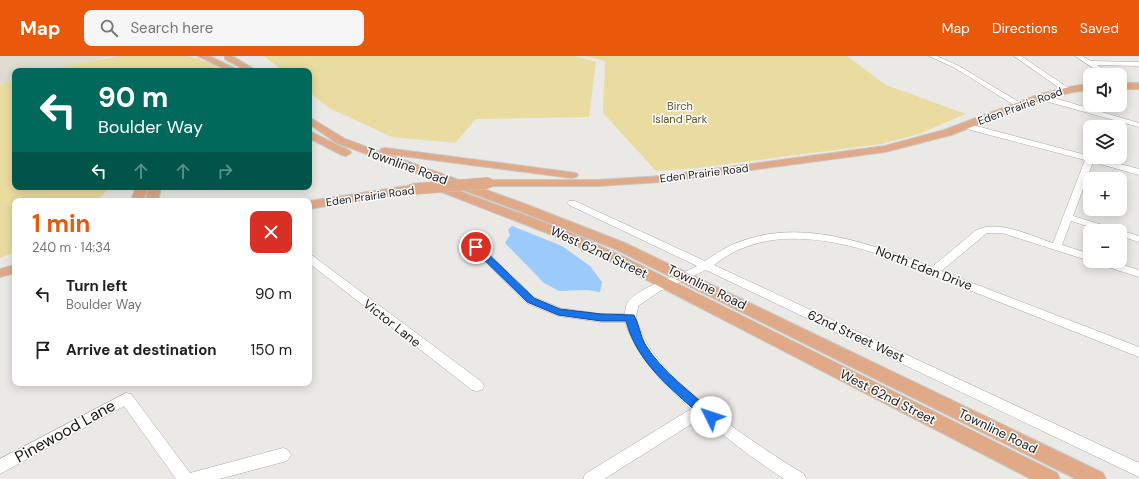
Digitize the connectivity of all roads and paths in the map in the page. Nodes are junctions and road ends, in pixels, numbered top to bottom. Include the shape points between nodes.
1 (202, 56) edge
2 (220, 56) edge
3 (226, 56) edge
4 (932, 56) edge
5 (1017, 56) edge
6 (1078, 56) edge
7 (236, 62) junction
8 (1090, 63) junction
9 (1139, 64) edge
10 (229, 68) edge
11 (248, 68) edge
12 (1098, 68) edge
13 (1127, 85) edge
14 (1139, 86) edge
15 (1083, 88) edge
16 (1067, 89) junction
17 (1042, 97) junction
18 (1020, 105) junction
19 (312, 122) edge
20 (966, 126) junction
21 (1139, 126) edge
22 (328, 133) junction
23 (312, 136) edge
24 (1083, 157) edge
25 (1088, 164) edge
26 (1109, 164) edge
27 (1139, 172) edge
28 (630, 181) junction
29 (572, 203) dead end
30 (312, 205) edge
31 (1068, 217) junction
32 (1091, 224) edge
33 (1127, 235) edge
34 (475, 236) dead end
35 (1139, 238) edge
36 (1056, 247) junction
37 (1083, 256) edge
38 (312, 260) edge
39 (705, 266) junction
40 (1121, 268) edge
41 (12, 270) edge
42 (933, 272) junction
43 (0, 273) edge
44 (1139, 274) edge
45 (684, 275) junction
46 (667, 284) junction
47 (630, 318) junction
48 (1139, 352) edge
49 (477, 386) dead end
50 (702, 410) junction
51 (283, 455) dead end
52 (0, 467) edge
53 (1139, 470) edge
54 (185, 479) edge
55 (193, 479) edge
56 (591, 479) edge
57 (798, 479) edge
58 (1050, 479) edge
59 (1096, 479) edge

1 - 10 main road
2 - 7 main road
3 - 7 main road
4 - 18 street via 958,67
5 - 16 street
6 - 8 street
7 - 11 main road
8 - 9 street
8 - 12 street
13 - 14 main road
15 - 16 main road, Eden Prairie Road
16 - 17 main road, Eden Prairie Road
17 - 18 main road, Eden Prairie Road
17 - 21 street
18 - 20 main road, Eden Prairie Road
19 - 22 main road, Townline Road
20 - 24 street
20 - 28 main road, Eden Prairie Road via 910,144 885,149
22 - 28 main road via 393,152
22 - 45 main road, Townline Road via 354,146 576,228
23 - 46 main road, West 62nd Street via 343,152 557,232
25 - 31 street
26 - 27 street
28 - 30 main road, Eden Prairie Road, bridge via 488,183 413,189
29 - 39 street, 62nd Street West
31 - 32 street
31 - 36 street
33 - 35 street
34 - 47 street via 476,247 530,300 558,312 601,318
36 - 37 street
36 - 42 street via 1003,230 984,230
38 - 49 street, Victor Lane
39 - 42 street, North Eden Drive via 744,244 798,235 859,244
39 - 45 street, North Eden Drive
39 - 53 street, 62nd Street West
40 - 44 street
41 - 43 main road
42 - 48 street, North Eden Drive
45 - 46 street, North Eden Drive
45 - 59 main road, Townline Road
46 - 47 street, North Eden Drive via 657,287 633,304
46 - 58 main road, West 62nd Street
47 - 50 street via 638,340 651,360
50 - 56 street
50 - 57 street via 775,466
51 - 55 street
52 - 54 street, Pinewood Lane via 126,398

